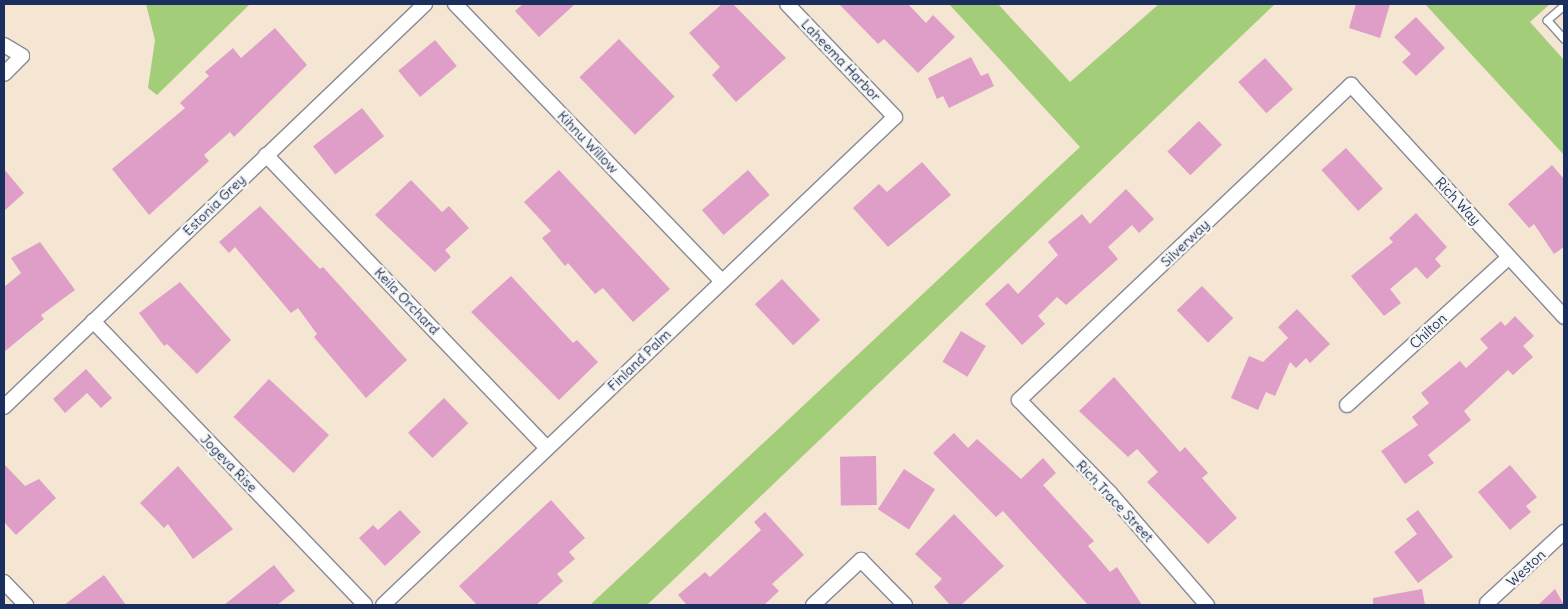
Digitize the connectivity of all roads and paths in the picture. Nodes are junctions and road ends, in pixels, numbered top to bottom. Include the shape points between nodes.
1 (424, 4) edge
2 (455, 4) edge
3 (787, 4) edge
4 (1564, 5) edge
5 (1564, 39) edge
6 (4, 45) edge
7 (4, 74) edge
8 (1351, 85) joint
9 (895, 116) joint
10 (266, 155) junction
11 (1509, 257) junction
12 (722, 281) junction
13 (1564, 317) edge
14 (93, 321) junction
15 (1020, 400) joint
16 (1347, 405) dead end
17 (4, 407) edge
18 (548, 448) junction
19 (1564, 532) edge
20 (4, 582) edge
21 (1487, 603) dead end
22 (26, 605) edge
23 (365, 605) edge
24 (383, 605) edge
25 (813, 605) edge
26 (906, 605) edge
27 (1207, 605) edge

1 - 10 street, Estonia Grey
2 - 12 street, Kihnu Willow
3 - 9 street, Laheema Harbor
4 - 5 lane via 1547,20
6 - 7 street via 22,56
8 - 11 street, Rich Way
8 - 15 street, Silverway
9 - 12 street, Finland Palm
10 - 14 street, Estonia Grey
10 - 18 street, Keila Orchard
11 - 13 street, Rich Way
11 - 16 street, Chilton
12 - 18 street, Finland Palm
14 - 17 street, Estonia Grey
14 - 23 street, Jogeva Rise
15 - 27 street, Rich Trace Street via 1110,493
18 - 24 street, Finland Palm
19 - 21 street, Weston
20 - 22 street
25 - 26 street via 861,560

